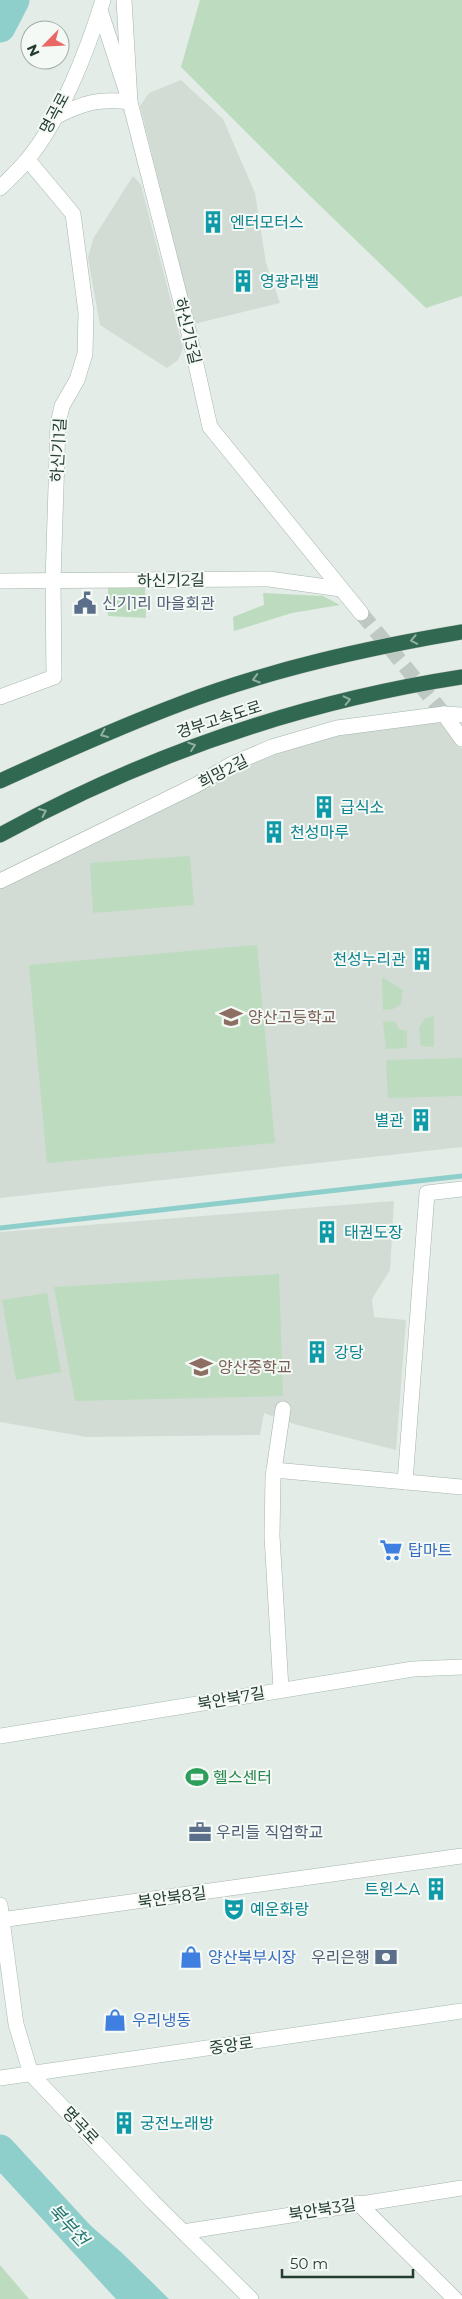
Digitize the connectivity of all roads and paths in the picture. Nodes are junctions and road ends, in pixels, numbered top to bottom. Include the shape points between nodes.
1 (124, 0) edge
2 (101, 5) edge
3 (130, 102) junction
4 (54, 117) junction
5 (28, 160) junction
6 (0, 188) edge
7 (53, 581) junction
8 (0, 582) edge
9 (341, 589) junction
10 (361, 613) tunnel mouth
11 (462, 632) edge
12 (462, 677) edge
13 (0, 697) edge
14 (444, 714) junction
15 (462, 715) edge
16 (462, 739) edge
17 (0, 781) edge
18 (0, 835) edge
19 (0, 881) edge
20 (462, 1189) edge
21 (283, 1409) dead end
22 (274, 1470) junction
23 (405, 1482) junction
24 (462, 1487) edge
25 (462, 1667) edge
26 (281, 1689) junction
27 (0, 1736) edge
28 (462, 1856) edge
29 (0, 1905) edge
30 (1, 1920) edge
31 (462, 2011) edge
32 (31, 2074) junction
33 (0, 2078) edge
34 (462, 2188) edge
35 (358, 2203) junction
36 (183, 2232) junction
37 (251, 2299) edge
38 (455, 2299) edge

1 - 3 street, 하신기3길
2 - 3 street
2 - 4 street, 명곡로 via 90,43
3 - 4 street via 108,99 82,104
3 - 9 street, 하신기3길 via 210,427
4 - 5 street, 명곡로
5 - 6 street, 명곡로
5 - 7 street, 하신기1길 via 74,214 86,312 85,354 77,380 62,406 58,424
7 - 8 street, 하신기2길
7 - 9 street, 하신기2길 via 269,578
7 - 13 street, 하신기1길 via 54,677
9 - 10 street, 하신기3길
11 -> 17 highway, 경부고속도로 via 343,655 242,683 117,729
18 -> 12 highway, 경부고속도로 via 38,814 174,752 256,724 408,685
14 - 15 street, 희망2길
14 - 16 street
14 - 19 street, 희망2길 via 337,728 272,747
20 - 23 street via 427,1193
21 - 22 street
22 - 23 street
22 - 26 street via 272,1536
23 - 24 street
25 - 26 street, 북안북7길 via 413,1669
26 - 27 street, 북안북7길
28 - 30 street, 북안북8길
29 - 30 street, 명곡로
30 - 32 street, 명곡로 via 16,2024
31 - 32 street, 중앙로
32 - 33 street, 중앙로
32 - 36 street, 명곡로
34 - 35 street, 북안북3길
35 - 36 street, 북안북3길
35 - 38 street
36 - 37 street, 명곡로

